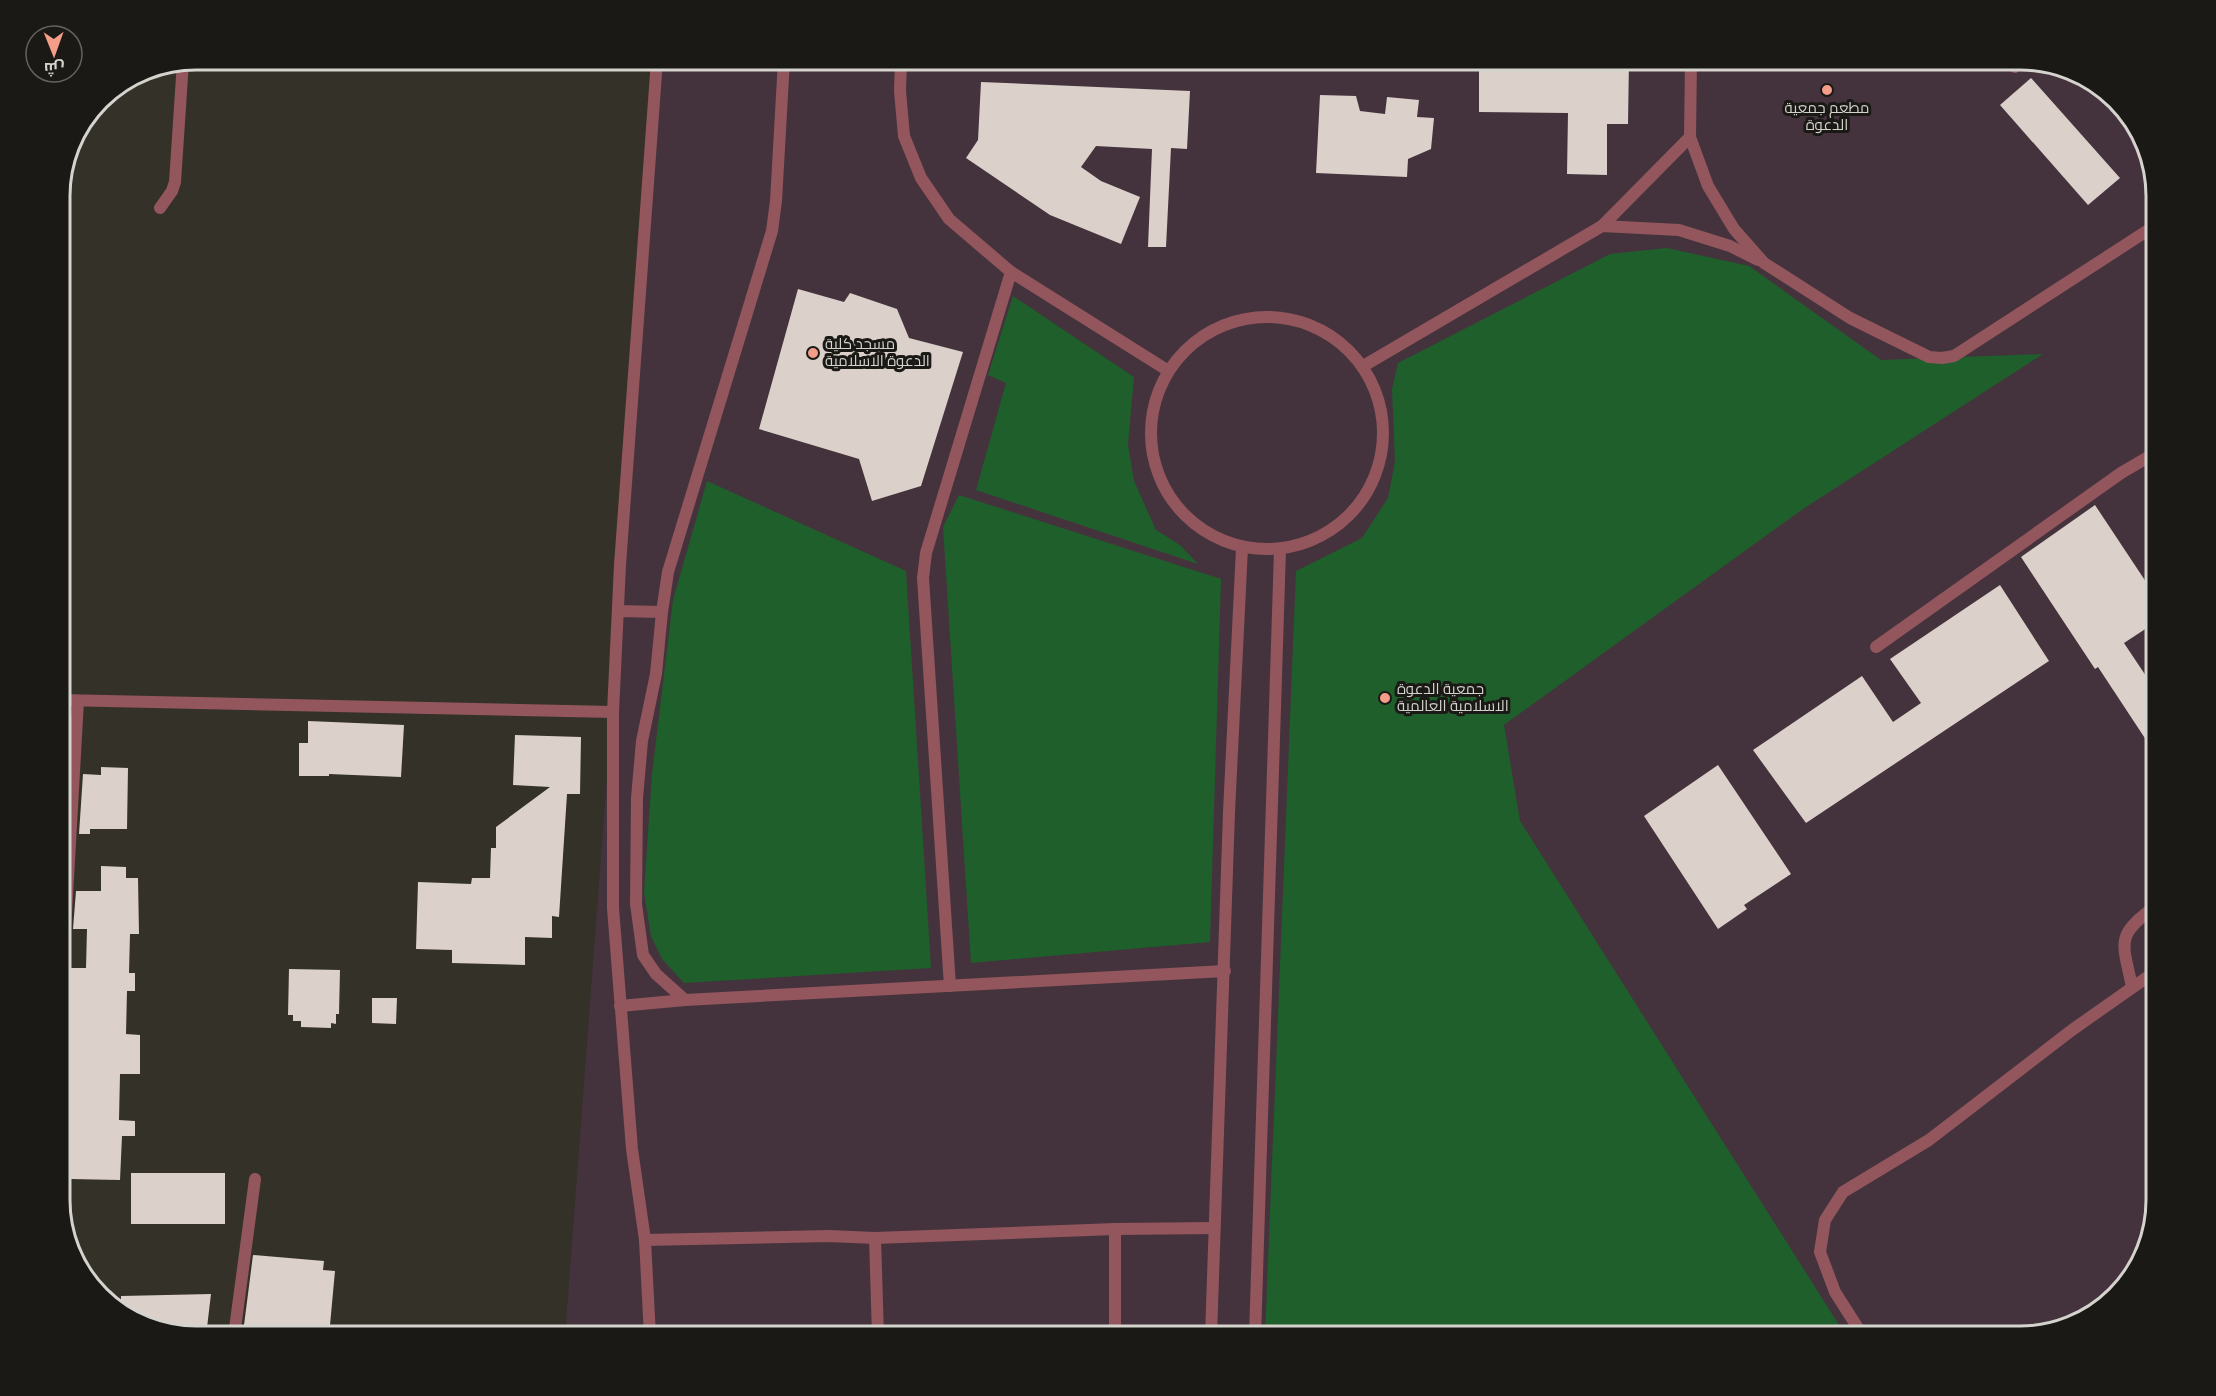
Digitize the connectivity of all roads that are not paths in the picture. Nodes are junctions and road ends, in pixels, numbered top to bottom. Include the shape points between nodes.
1 (656, 71) edge
2 (783, 71) edge
3 (901, 71) edge
4 (1691, 71) edge
5 (182, 72) edge
6 (1690, 137) junction
7 (160, 208) dead end
8 (1602, 226) junction
9 (2145, 232) edge
10 (1764, 263) junction
11 (1011, 272) junction
12 (1365, 365) junction
13 (1167, 370) junction
14 (2145, 459) edge
15 (1242, 548) junction
16 (1280, 550) junction
17 (618, 611) junction
18 (662, 612) junction
19 (1876, 647) dead end
20 (71, 701) edge
21 (78, 701) junction
22 (613, 712) junction
23 (71, 825) edge
24 (2146, 914) edge
25 (1225, 971) junction
26 (2146, 978) edge
27 (950, 986) junction
28 (2133, 987) junction
29 (685, 1000) junction
30 (620, 1006) junction
31 (255, 1179) dead end
32 (1214, 1228) junction
33 (1115, 1229) junction
34 (875, 1238) junction
35 (645, 1240) junction
36 (235, 1326) edge
37 (649, 1326) edge
38 (878, 1326) edge
39 (1115, 1326) edge
40 (1211, 1326) edge
41 (1255, 1326) edge
42 (1857, 1326) edge

1 - 17 street
2 - 18 street via 772,231 668,572
3 - 11 street via 904,136 921,178 948,219
4 - 6 street
5 - 7 street via 175,182
6 - 8 street
6 - 10 street via 1713,195 1734,229
8 - 10 street via 1679,230 1730,246
8 - 12 street
9 - 10 street via 1954,356 1942,358 1921,354 1850,318
11 - 13 street
11 - 27 street via 926,553 923,578
12 - 13 street via 1322,327 1265,314 1209,329
12 - 16 street via 1386,422 1376,482 1337,529
13 - 15 street via 1149,423 1158,478 1191,524
14 - 19 street
15 - 16 street
15 - 25 street
16 - 41 street
17 - 18 street
17 - 22 street
18 - 29 street via 642,741 636,904 643,955 666,985
20 - 21 street
21 - 22 street
21 - 23 street
22 - 30 street via 613,908
24 - 28 street via 2129,929 2123,943
25 - 27 street
25 - 32 street
26 - 28 street
27 - 29 street
28 - 42 street via 1929,1140 1844,1192 1825,1220 1820,1252 1835,1292
29 - 30 street
30 - 35 street via 632,1149
31 - 36 street
32 - 33 street
32 - 40 street
33 - 34 street
33 - 39 street
34 - 35 street
34 - 38 street
35 - 37 street

